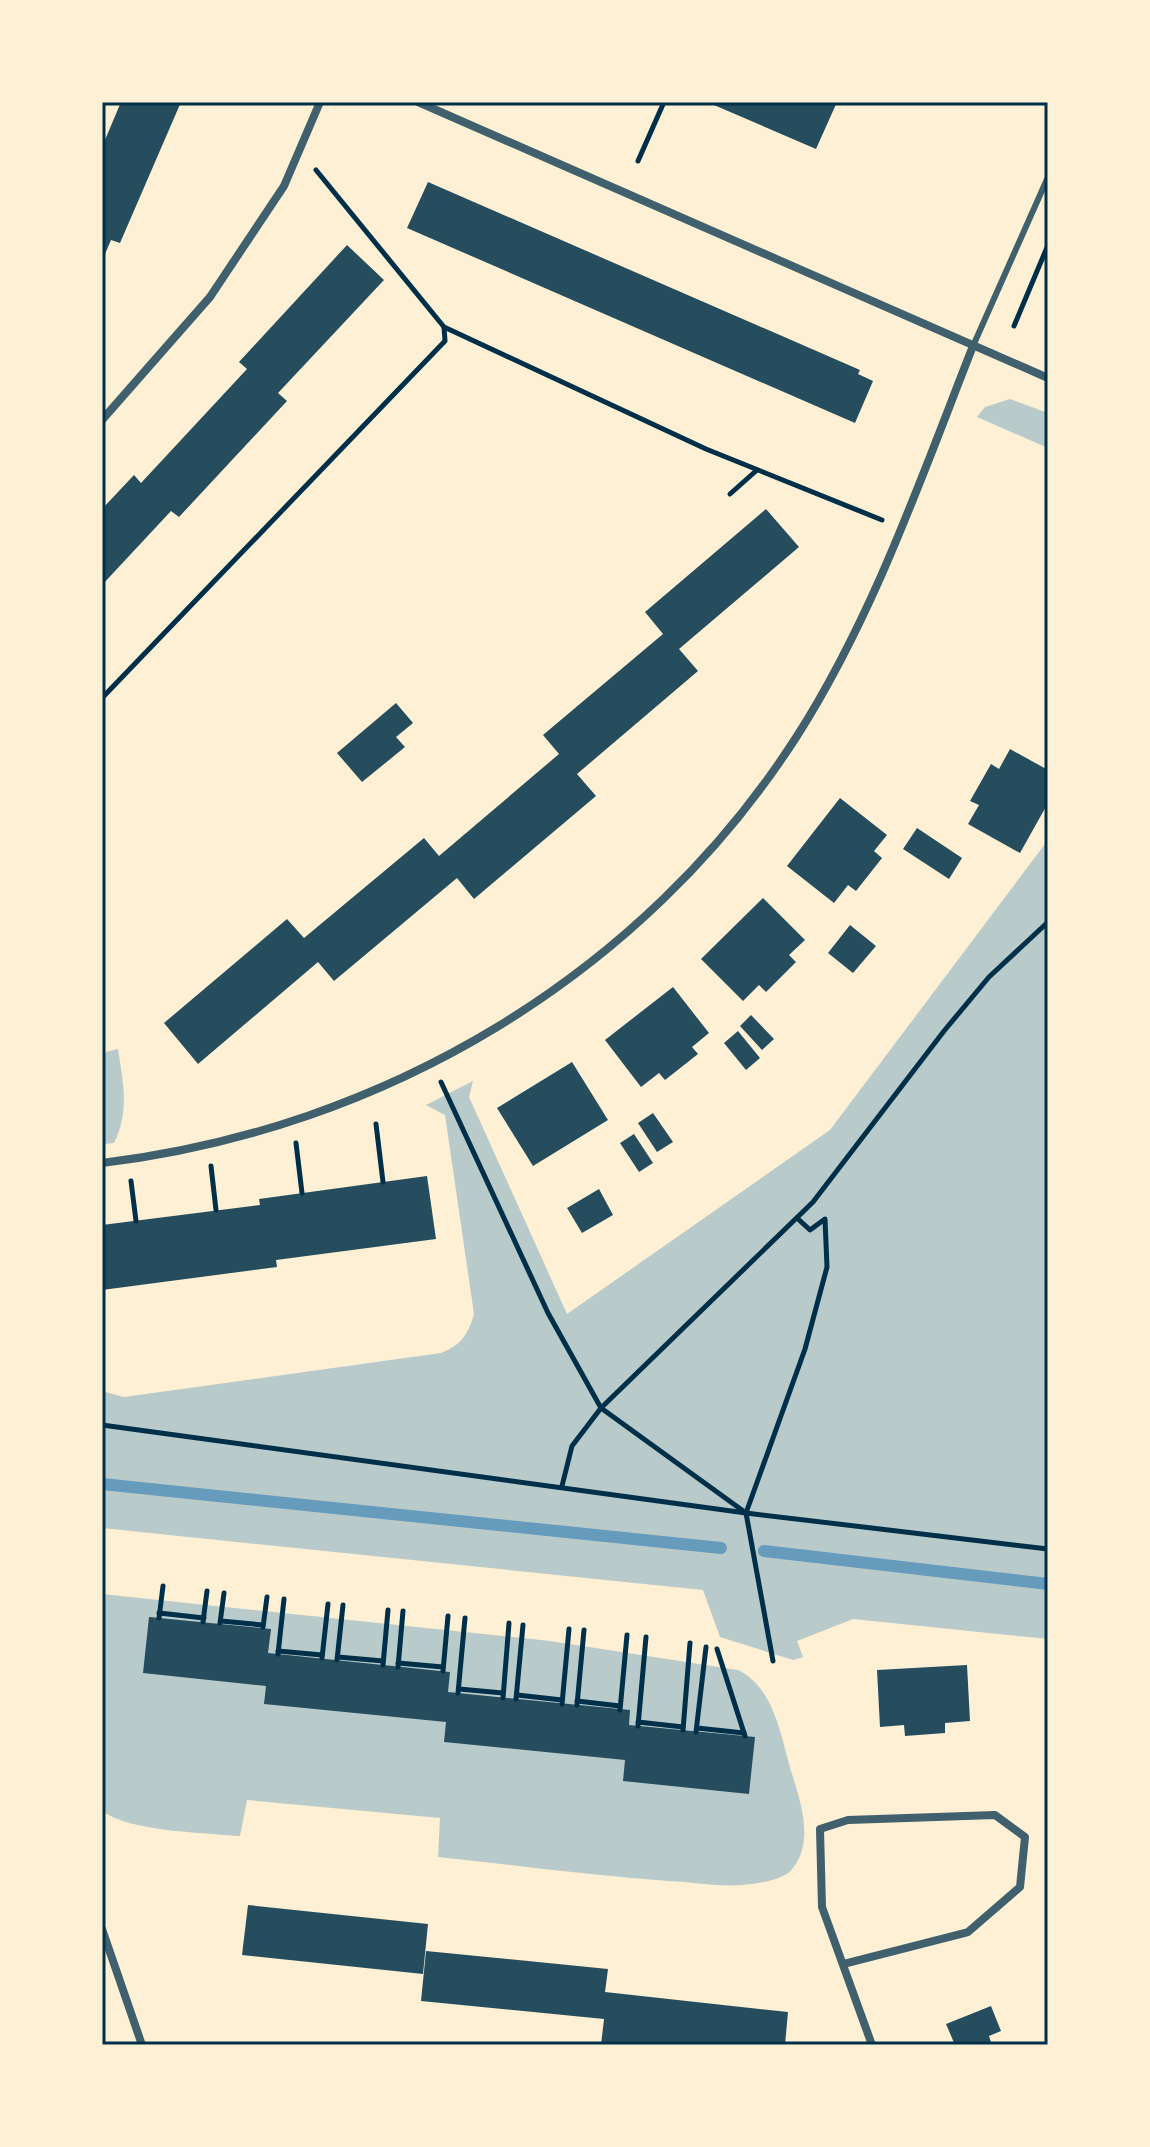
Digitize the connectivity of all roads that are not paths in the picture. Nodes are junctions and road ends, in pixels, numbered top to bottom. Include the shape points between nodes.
1 (320, 102) edge
2 (418, 102) edge
3 (1048, 177) edge
4 (973, 346) junction
5 (1048, 378) edge
6 (102, 420) edge
7 (102, 1163) edge
8 (102, 1929) edge
9 (843, 1964) junction
10 (142, 2045) edge
11 (872, 2045) edge

1 - 6 street via 284,186 210,297
2 - 4 street
3 - 4 lane
4 - 5 street
4 - 7 street via 901,528 851,640 805,723 715,848 646,916 542,998 433,1065 293,1123 208,1145
8 - 10 street
9 - 9 street via 968,1932 1020,1887 1025,1837 995,1815 848,1820 820,1829 822,1907
9 - 11 street

